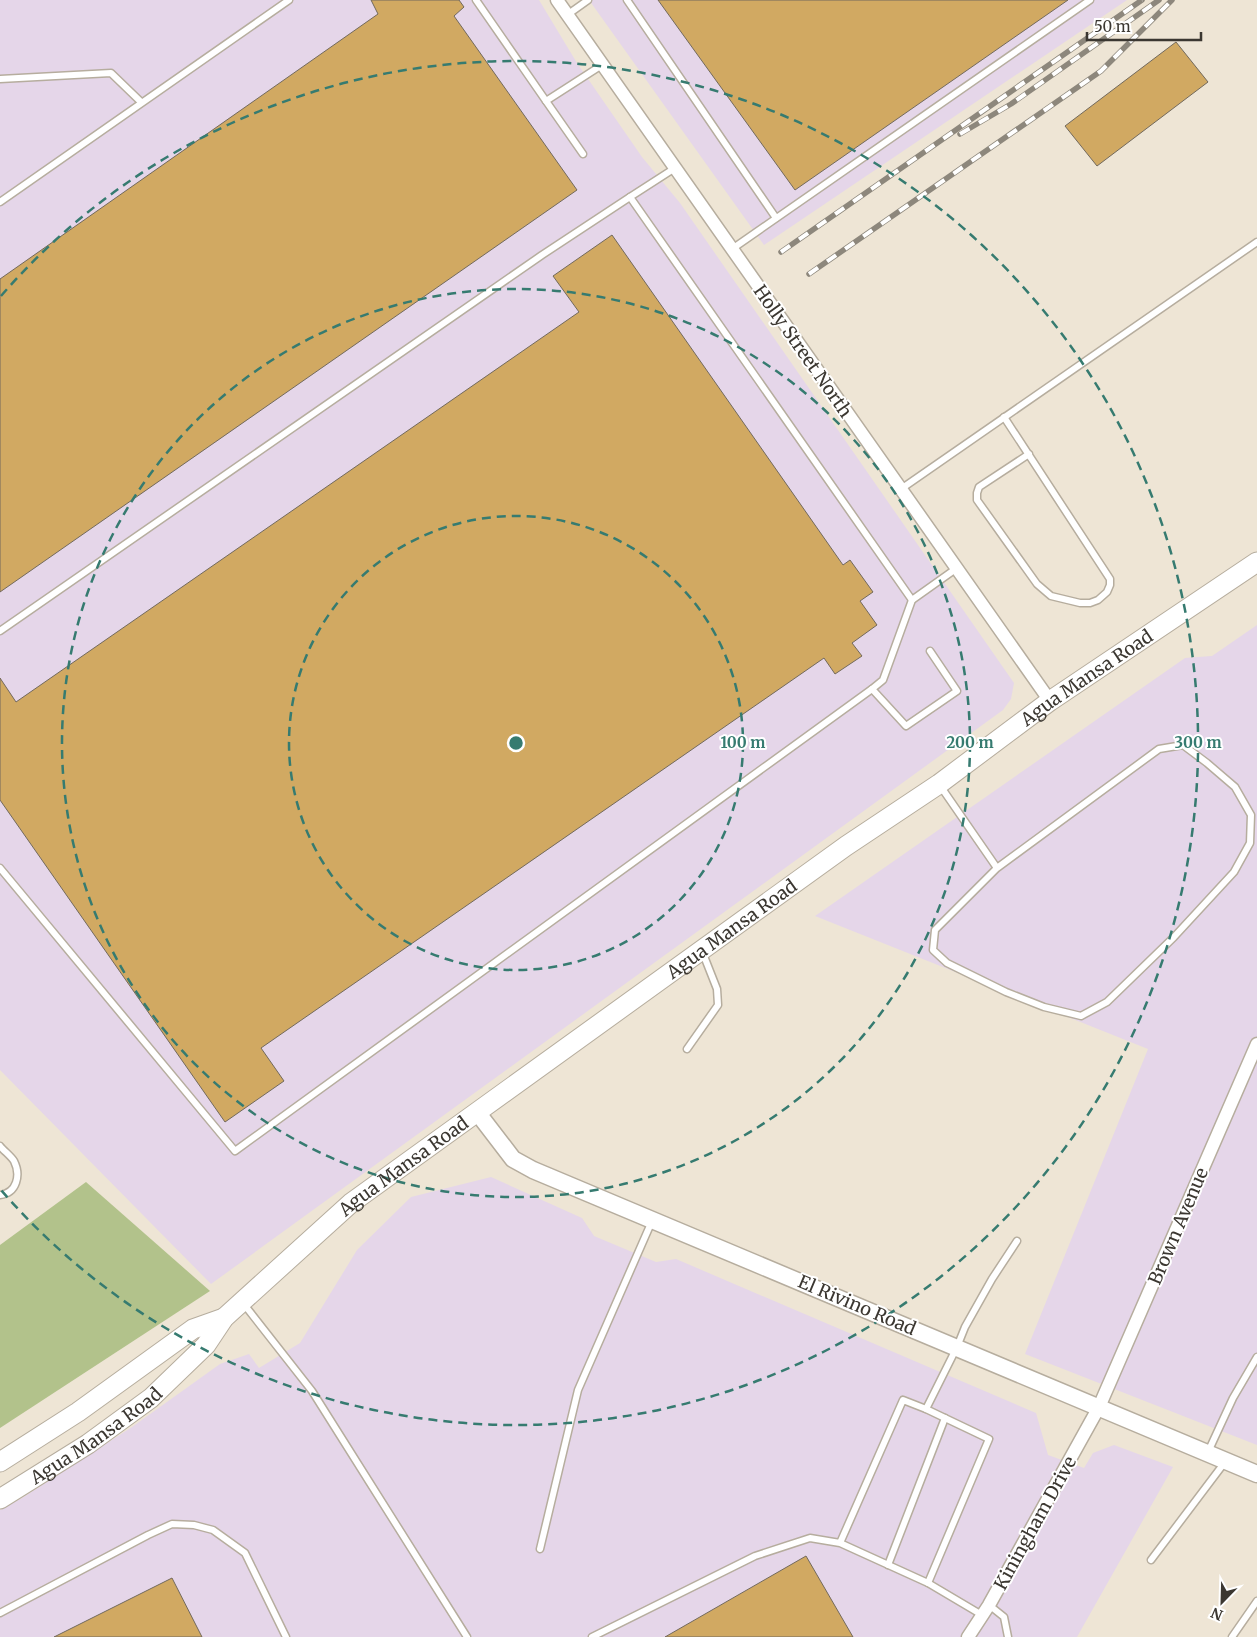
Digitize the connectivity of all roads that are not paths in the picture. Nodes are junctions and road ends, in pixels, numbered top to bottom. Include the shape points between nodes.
1 (288, 0) edge
2 (476, 0) edge
3 (557, 0) edge
4 (588, 0) edge
5 (627, 0) edge
6 (1090, 0) edge
7 (568, 15) junction
8 (602, 65) junction
9 (0, 80) edge
10 (546, 101) junction
11 (141, 102) junction
12 (584, 154) dead end
13 (675, 168) junction
14 (630, 197) junction
15 (0, 202) edge
16 (776, 218) junction
17 (1257, 242) edge
18 (732, 249) junction
19 (1004, 417) junction
20 (1030, 454) junction
21 (901, 489) junction
22 (1257, 562) edge
23 (956, 568) junction
24 (912, 600) junction
25 (0, 631) edge
26 (930, 651) dead end
27 (872, 689) junction
28 (1050, 702) junction
29 (938, 784) junction
30 (0, 868) edge
31 (997, 868) junction
32 (702, 950) junction
33 (1257, 1044) edge
34 (687, 1049) dead end
35 (477, 1112) junction
36 (0, 1146) edge
37 (0, 1195) edge
38 (652, 1220) junction
39 (1017, 1241) dead end
40 (242, 1302) junction
41 (224, 1318) junction
42 (958, 1347) junction
43 (1257, 1356) edge
44 (1099, 1407) junction
45 (926, 1409) junction
46 (945, 1418) junction
47 (1208, 1453) junction
48 (1226, 1461) junction
49 (0, 1462) edge
50 (1257, 1474) edge
51 (0, 1499) edge
52 (840, 1543) junction
53 (540, 1549) dead end
54 (1151, 1560) dead end
55 (888, 1565) junction
56 (928, 1583) junction
57 (1257, 1601) edge
58 (986, 1610) junction
59 (0, 1613) edge
60 (286, 1637) edge
61 (467, 1637) edge
62 (592, 1637) edge
63 (968, 1637) edge
64 (1008, 1637) edge
65 (1232, 1637) edge

1 - 11 lane
2 - 10 lane
3 - 7 street, Holly Street North
4 - 7 lane
5 - 16 lane
6 - 16 lane
7 - 8 street, Holly Street North
8 - 10 lane
8 - 13 street, Holly Street North
9 - 11 lane via 111,73
10 - 12 lane
11 - 15 lane
13 - 14 lane
13 - 18 street, Holly Street North
14 - 24 lane
14 - 25 lane
16 - 18 lane
17 - 19 lane
18 - 21 street, Holly Street North
19 - 20 lane
19 - 21 lane
20 - 20 lane via 1110,578 1107,592 1098,600 1080,603 1051,596 1037,584 977,500 979,487
21 - 23 street, Holly Street North
22 - 28 main road, Agua Mansa Road
23 - 24 lane
23 - 28 street, Holly Street North
24 - 27 lane via 883,680
26 - 27 lane via 957,691 906,726
27 - 30 lane via 235,1151
28 - 29 main road, Agua Mansa Road
29 - 31 lane
29 - 32 main road, Agua Mansa Road
31 - 31 lane via 935,930 933,950 947,963 1006,992 1044,1007 1081,1016 1107,1002 1174,937 1234,872 1250,843 1251,815 1235,787 1183,745 1159,749
32 - 34 lane via 718,989 718,1005
32 - 35 main road, Agua Mansa Road
33 - 44 street, Brown Avenue
35 - 38 street, El Rivino Road via 513,1159
35 - 40 main road, Agua Mansa Road via 351,1203
36 - 37 lane via 13,1160 18,1174 13,1190
38 - 42 street, El Rivino Road
38 - 53 lane via 578,1390
39 - 42 lane via 983,1295
40 - 41 main road, Agua Mansa Road
40 - 61 lane via 312,1391
41 - 49 main road, Agua Mansa Road via 193,1328 78,1412
41 - 51 main road, Agua Mansa Road via 206,1346 151,1398 88,1444
42 - 44 street, El Rivino Road
42 - 45 lane
43 - 47 lane
44 - 47 street, El Rivino Road
44 - 58 street, Kiningham Drive
45 - 46 lane
45 - 52 lane via 903,1400
46 - 55 lane
46 - 56 lane via 989,1439
47 - 48 street, El Rivino Road
48 - 50 street, El Rivino Road
48 - 54 lane
52 - 55 lane
52 - 62 lane via 810,1538 755,1556
55 - 56 lane
56 - 58 lane
57 - 65 lane
58 - 63 street, Kiningham Drive
58 - 64 lane via 1004,1617
59 - 60 lane via 156,1531 172,1524 194,1525 213,1530 245,1553

